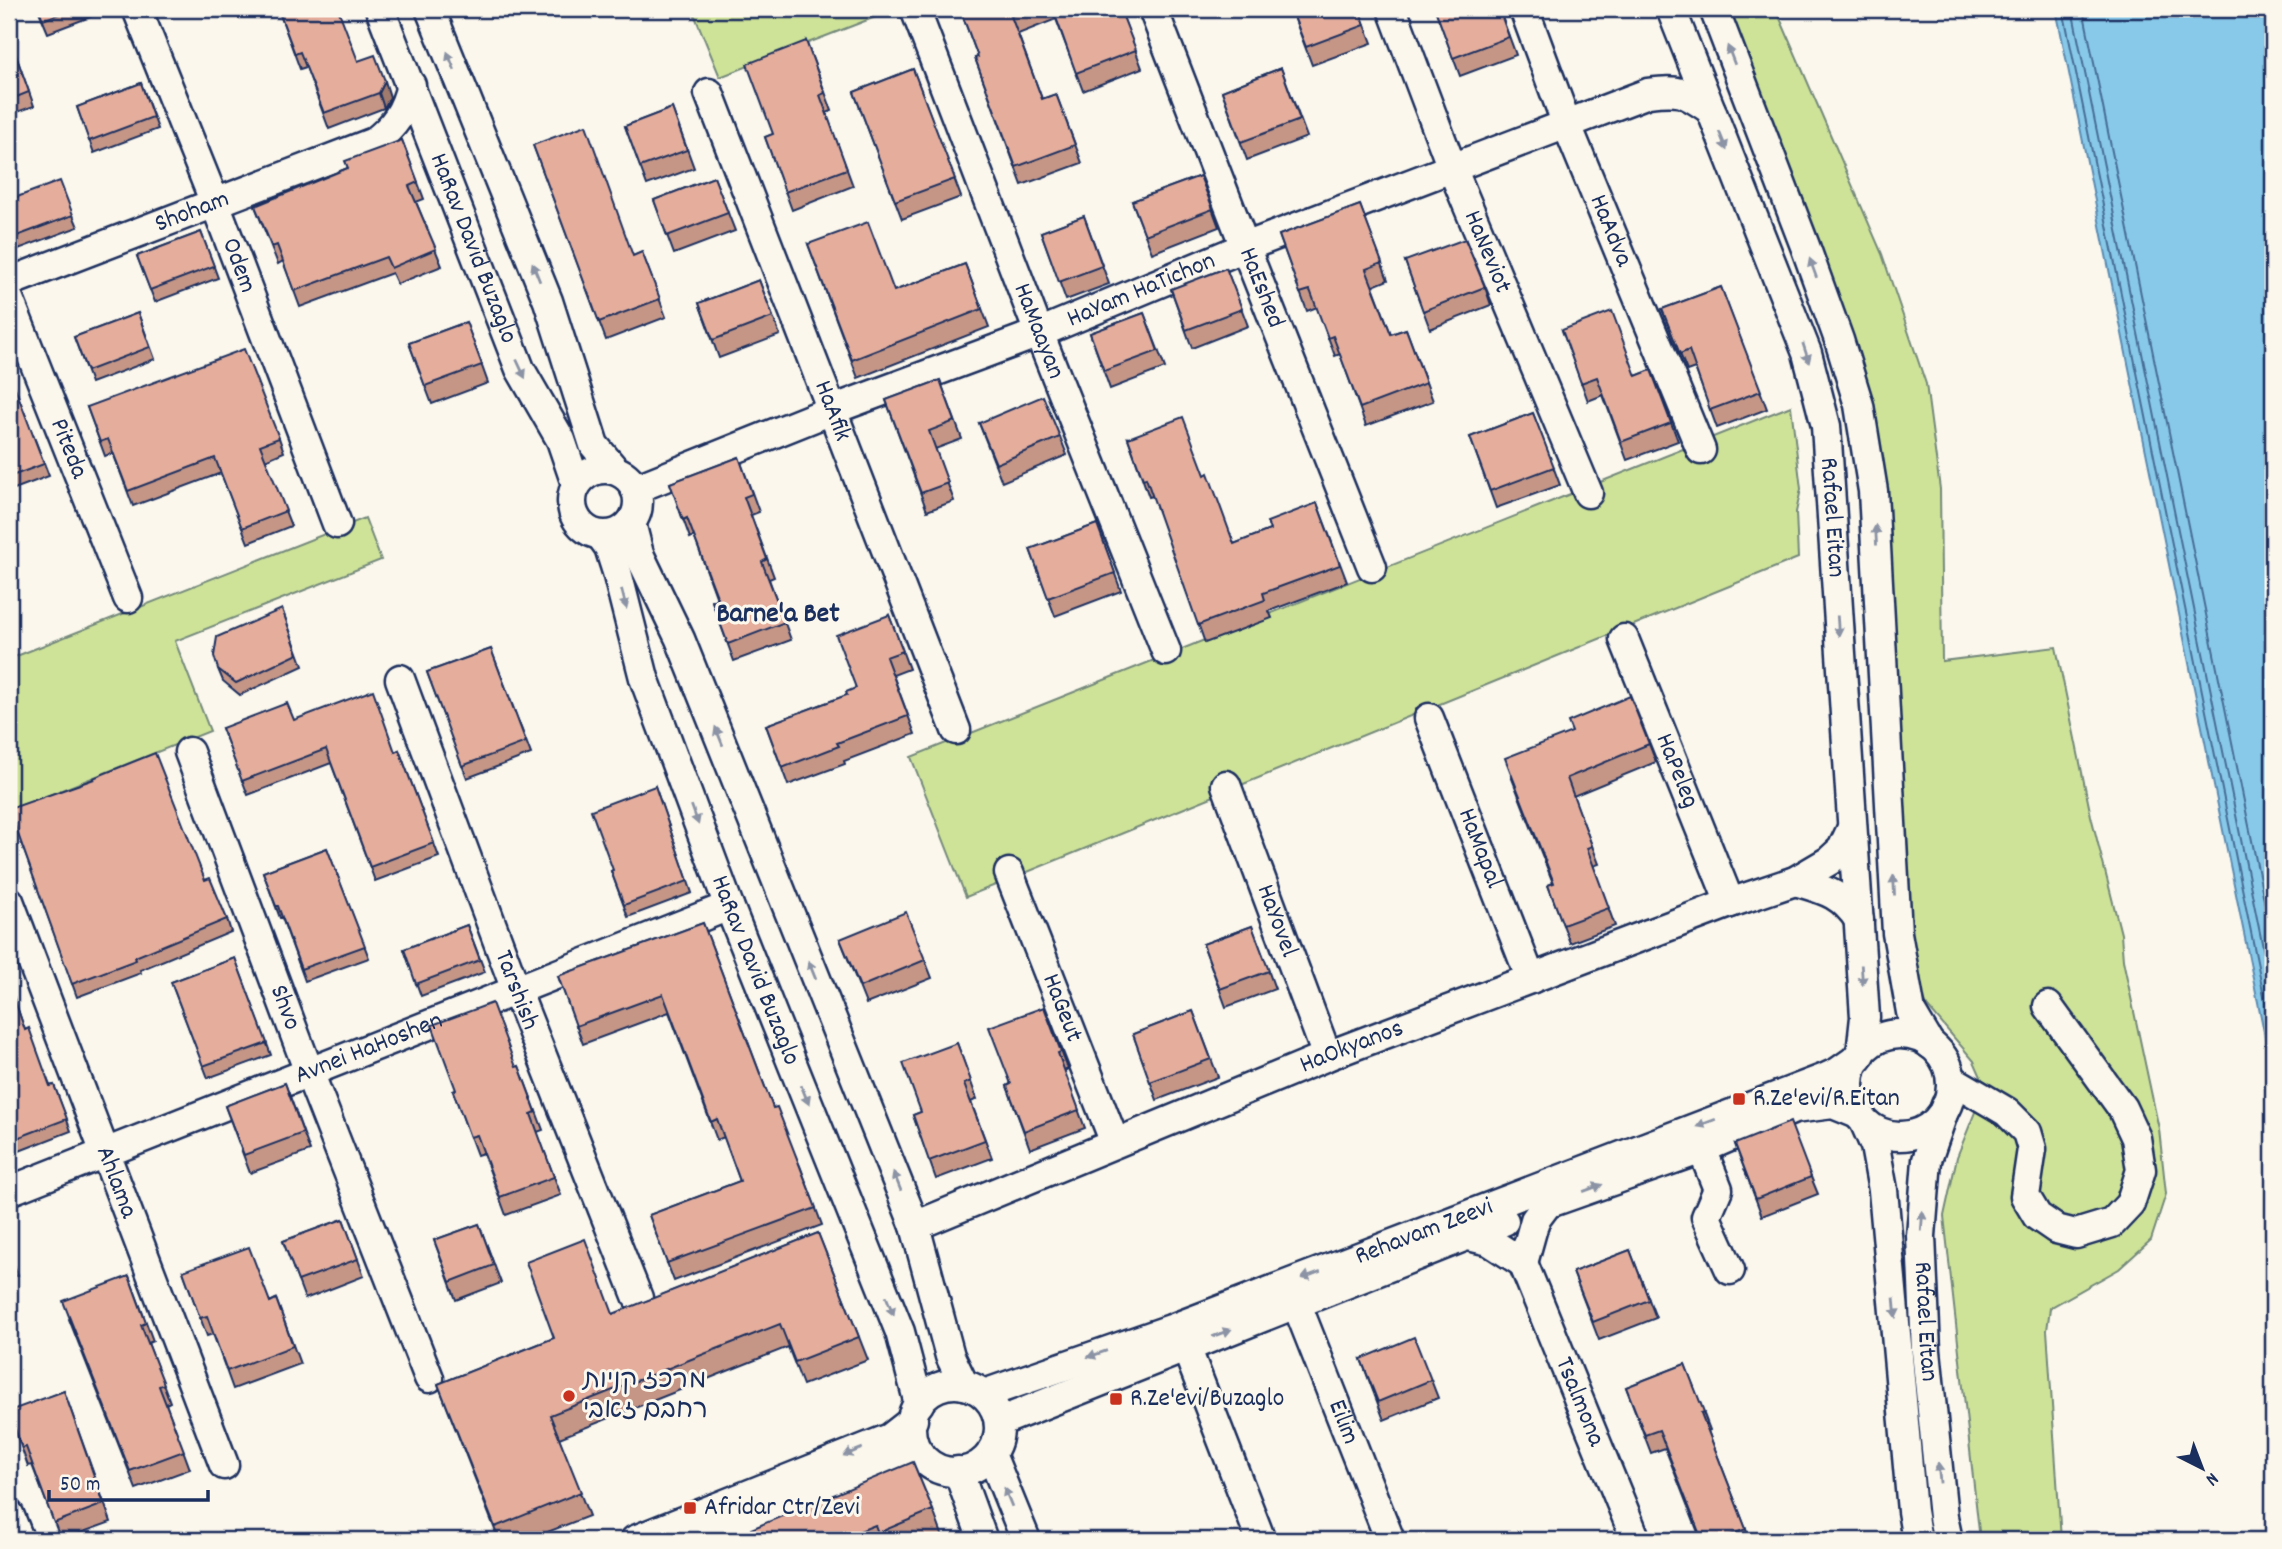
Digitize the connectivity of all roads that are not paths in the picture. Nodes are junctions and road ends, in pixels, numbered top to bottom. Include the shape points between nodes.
1 (137, 9) edge
2 (380, 9) edge
3 (430, 9) edge
4 (915, 9) edge
5 (1153, 9) edge
6 (1392, 9) edge
7 (1524, 9) edge
8 (1671, 9) edge
9 (1714, 9) edge
10 (1682, 38) junction
11 (411, 85) junction
12 (709, 93) dead end
13 (1648, 93) junction
14 (1711, 110) junction
15 (1567, 125) junction
16 (374, 142) junction
17 (437, 155) junction
18 (1452, 167) junction
19 (215, 204) junction
20 (1244, 247) junction
21 (9, 282) edge
22 (9, 299) edge
23 (1039, 333) junction
24 (832, 410) junction
25 (1701, 450) dead end
26 (625, 479) junction
27 (576, 484) junction
28 (1588, 493) dead end
29 (631, 523) junction
30 (337, 524) dead end
31 (601, 536) junction
32 (1372, 566) dead end
33 (128, 598) dead end
34 (1624, 639) dead end
35 (1166, 651) dead end
36 (400, 679) dead end
37 (1429, 718) dead end
38 (956, 730) dead end
39 (189, 752) dead end
40 (1226, 785) dead end
41 (1851, 830) junction
42 (1009, 873) dead end
43 (1795, 881) junction
44 (9, 901) edge
45 (1730, 903) junction
46 (729, 906) junction
47 (1859, 920) junction
48 (1531, 979) junction
49 (516, 990) junction
50 (2048, 1006) dead end
51 (1930, 1044) junction
52 (1327, 1056) junction
53 (1859, 1056) junction
54 (309, 1072) junction
55 (1948, 1092) junction
56 (1862, 1118) junction
57 (1115, 1143) junction
58 (1702, 1149) junction
59 (106, 1153) junction
60 (9, 1191) edge
61 (1547, 1204) junction
62 (915, 1226) junction
63 (1468, 1236) junction
64 (1523, 1262) junction
65 (1730, 1270) dead end
66 (638, 1298) dead end
67 (1297, 1305) junction
68 (1186, 1347) junction
69 (429, 1378) dead end
70 (974, 1389) junction
71 (916, 1412) junction
72 (999, 1422) junction
73 (919, 1453) junction
74 (991, 1454) junction
75 (224, 1465) dead end
76 (958, 1471) junction
77 (635, 1540) edge
78 (691, 1540) edge
79 (983, 1540) edge
80 (1026, 1540) edge
81 (1261, 1540) edge
82 (1390, 1540) edge
83 (1636, 1540) edge
84 (1917, 1540) edge
85 (1948, 1540) edge

1 - 19 street, Odem
2 - 11 street, HaRav David Buzaglo
26 -> 3 street, HaRav David Buzaglo via 594,445 548,301
4 - 23 street, HaMaayan
5 - 20 street, HaEshed
6 - 18 street, HaNeviot
7 - 15 street, HaAdva
8 - 10 street, Rafael Eitan
51 -> 9 street, Rafael Eitan via 1911,1012 1897,933 1873,491 1859,404 1805,246
10 - 13 street, HaYam HaTichon via 1672,66
10 - 14 street, Rafael Eitan
11 - 16 street, Shoham via 398,119
11 - 17 street, HaRav David Buzaglo
12 - 24 street, HaAfik
13 - 14 street, HaYam HaTichon via 1676,90
13 - 15 street, HaYam HaTichon
14 -> 41 street, Rafael Eitan via 1807,353 1826,426
15 - 18 street, HaYam HaTichon
15 - 25 street, HaAdva
16 - 17 street, Shoham via 417,145
16 - 19 street, Shoham
17 -> 27 street, HaRav David Buzaglo via 520,369 561,440
18 - 20 street, HaYam HaTichon
18 - 28 street, HaNeviot
19 - 21 street, Shoham
19 - 30 street, Odem
20 - 23 street, HaYam HaTichon
20 - 32 street, HaEshed
22 - 33 street, Piteda
23 - 24 street, HaYam HaTichon
23 - 35 street, HaMaayan
24 - 26 street, HaYam HaTichon
24 - 38 street, HaAfik
26 - 27 street via 604,468
26 - 29 street via 638,503
27 - 31 street via 571,506 575,517 590,533
29 - 31 street
62 -> 29 street, HaRav David Buzaglo via 680,639 639,554
31 -> 46 street, HaRav David Buzaglo via 617,572 644,678
34 - 45 street, HaPeleg
36 - 49 street, Tarshish
37 - 48 street, HaMapal
39 - 54 street, Shvo
40 - 52 street, HaYovel
41 - 43 street, HaOkyanos via 1842,849 1829,861
41 - 47 street, Rafael Eitan
42 - 57 street, HaGeut
43 - 45 street, HaOkyanos
43 - 47 street via 1833,892
44 - 59 street, Ahlama
45 - 48 street, HaOkyanos
46 - 49 street, Avnei HaHoshen
46 -> 71 street, HaRav David Buzaglo via 900,1332
47 -> 53 street, Rafael Eitan via 1865,1017
48 - 52 street, HaOkyanos
49 - 54 street, Avnei HaHoshen
49 - 66 street, Tarshish
50 - 55 street via 2122,1108 2136,1138 2141,1170 2130,1204 2112,1223 2076,1234 2056,1229 2037,1216 2025,1196 2032,1149 2027,1132 2007,1112
51 - 53 street via 1910,1035 1893,1035
51 - 55 street via 1944,1059
52 - 57 street, HaOkyanos
53 - 56 street via 1850,1082 1852,1100
53 -> 70 street, Rehavam Zeevi via 1825,1078 1171,1329
54 - 59 street, Avnei HaHoshen
54 - 69 street, Shvo
55 - 56 street via 1943,1112 1933,1124 1914,1134 1888,1135
85 -> 55 street, Rafael Eitan via 1926,1351 1921,1236 1927,1160
56 - 58 street, Rehavam Zeevi via 1833,1104 1794,1110
56 -> 84 street, Rafael Eitan via 1875,1146 1884,1190
57 - 62 street, HaOkyanos
61 -> 58 street, Rehavam Zeevi
58 - 65 street via 1718,1189 1706,1217
59 - 60 street, Avnei HaHoshen
59 - 75 street, Ahlama
61 - 63 street, Rehavam Zeevi
61 - 64 street via 1535,1220
62 - 70 street, HaRav David Buzaglo via 950,1356
63 - 64 street via 1489,1241
63 - 67 street, Rehavam Zeevi
64 - 83 street, Tsalmona
68 -> 67 street, Rehavam Zeevi
67 - 82 street, Eilim
68 - 72 street, Rehavam Zeevi
68 - 81 street
70 - 71 street via 951,1384 939,1387
70 - 72 street via 996,1412
71 - 73 street via 914,1441
71 -> 77 street via 890,1438
72 - 74 street
73 - 76 street via 939,1469
73 - 78 street
74 - 76 street via 975,1467
80 -> 74 street
76 - 79 street

